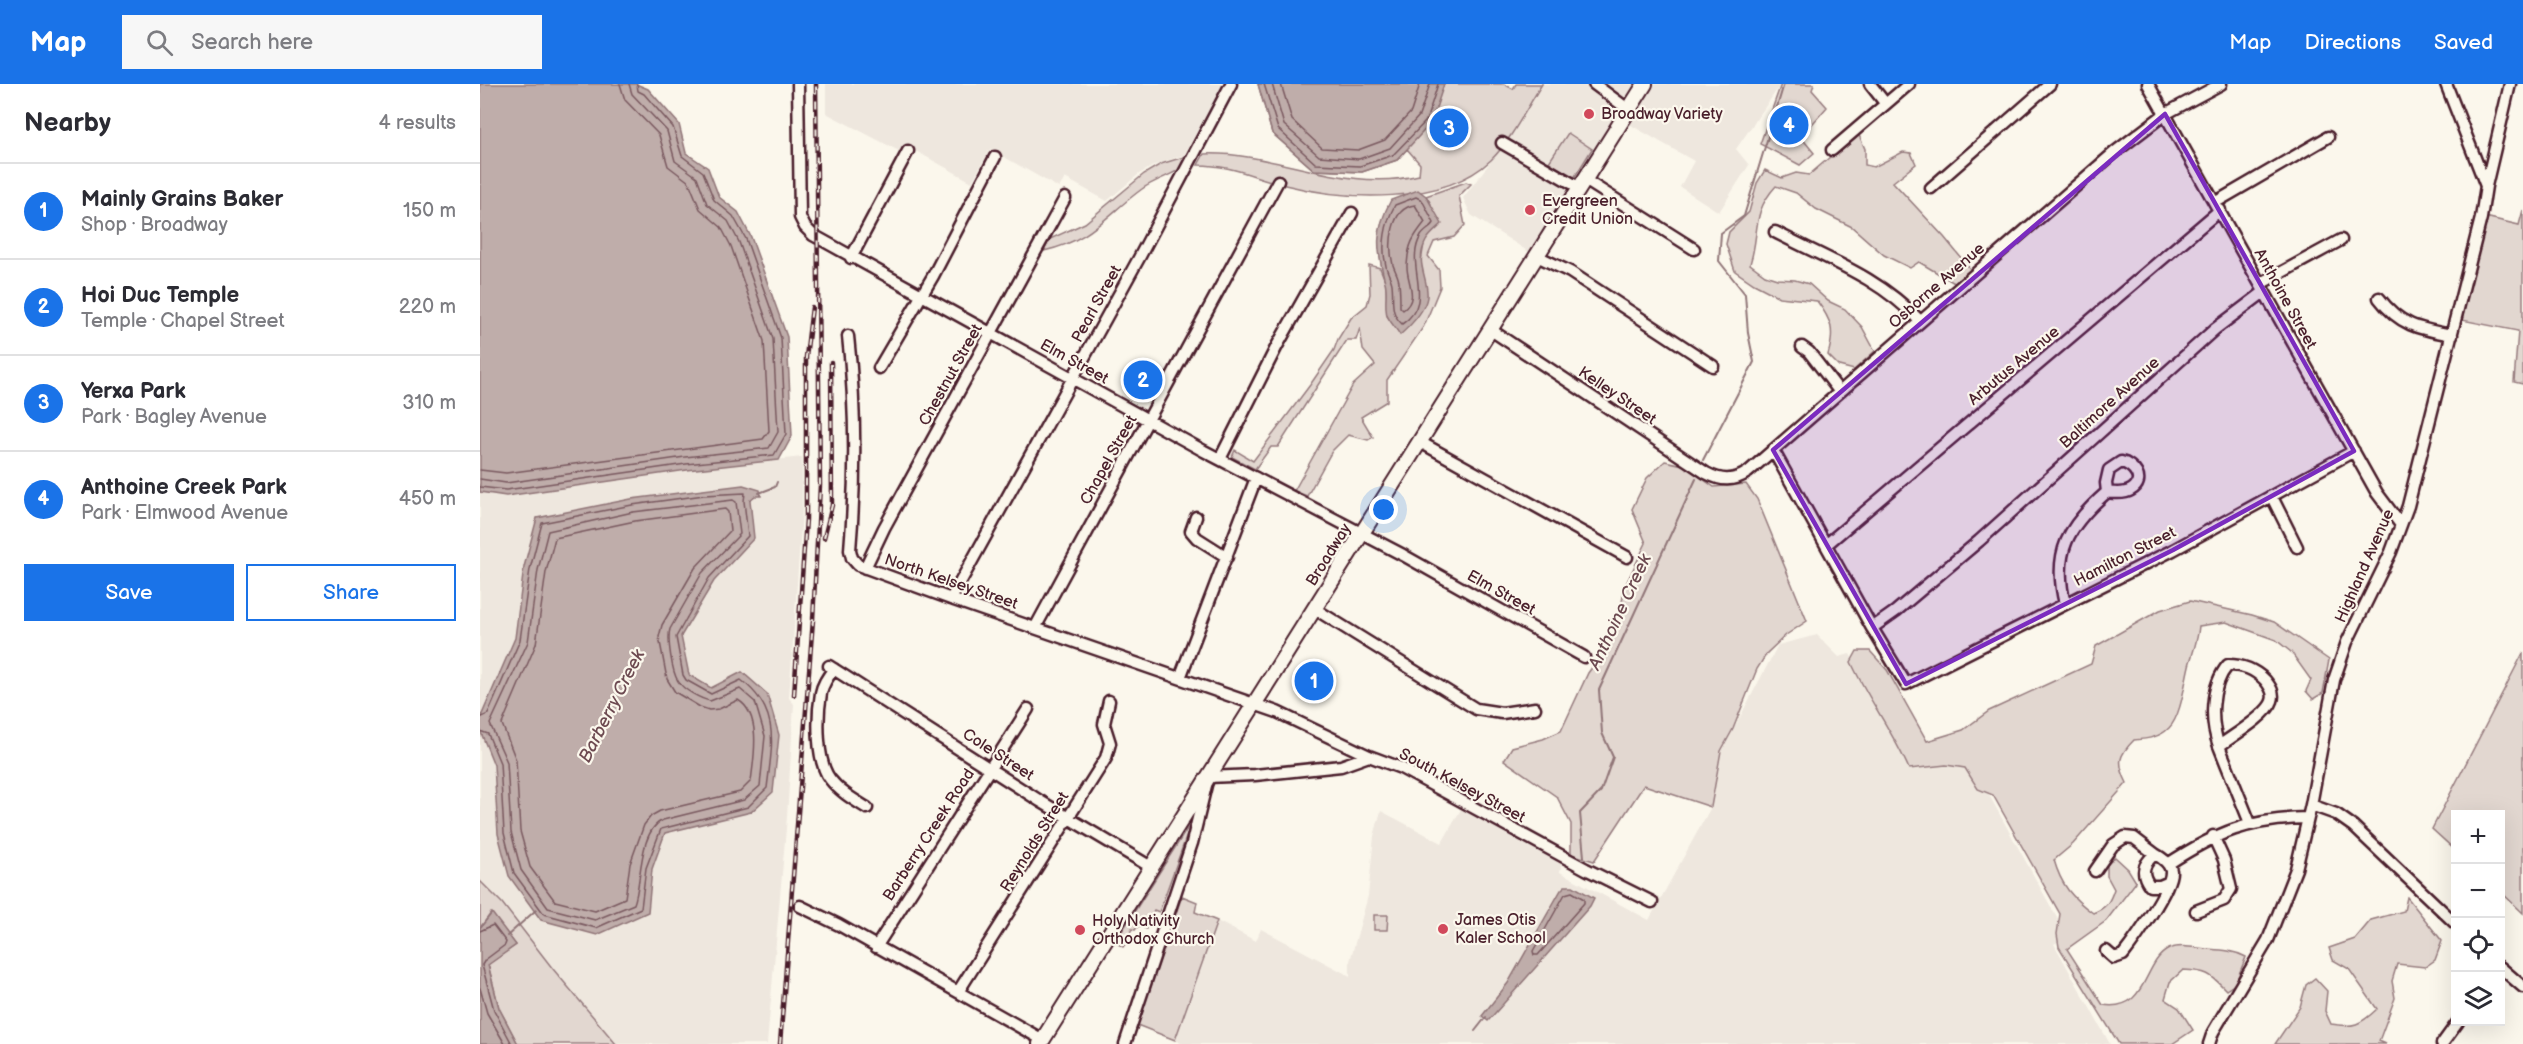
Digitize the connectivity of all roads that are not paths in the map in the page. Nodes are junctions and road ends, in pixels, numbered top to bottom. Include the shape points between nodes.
1 (798, 84) edge
2 (1231, 84) edge
3 (1594, 84) edge
4 (1645, 84) edge
5 (1870, 84) edge
6 (1909, 84) edge
7 (2050, 84) edge
8 (2148, 84) edge
9 (2221, 84) edge
10 (2446, 84) edge
11 (2510, 84) edge
12 (1885, 103) junction
13 (1629, 110) junction
14 (2165, 114) junction
15 (2328, 137) dead end
16 (1502, 143) dead end
17 (1832, 150) dead end
18 (908, 151) dead end
19 (995, 157) dead end
20 (1278, 181) dead end
21 (1583, 184) junction
22 (2486, 186) junction
23 (1930, 188) dead end
24 (1065, 198) dead end
25 (2218, 206) junction
26 (1352, 213) dead end
27 (1775, 232) dead end
28 (2341, 240) dead end
29 (1694, 249) dead end
30 (1537, 256) junction
31 (851, 258) junction
32 (2262, 288) junction
33 (921, 296) junction
34 (2379, 298) dead end
35 (1920, 321) junction
36 (1491, 330) junction
37 (991, 334) junction
38 (2452, 335) junction
39 (848, 336) dead end
40 (1802, 347) dead end
41 (1713, 366) dead end
42 (879, 368) dead end
43 (1072, 379) junction
44 (1839, 391) junction
45 (1149, 420) junction
46 (1420, 442) junction
47 (1773, 450) junction
48 (2354, 451) junction
49 (1220, 459) junction
50 (1256, 478) junction
51 (1729, 480) joint
52 (2107, 492) dead end
53 (2272, 497) junction
54 (1196, 517) dead end
55 (2401, 525) junction
56 (1361, 534) junction
57 (1827, 544) junction
58 (2297, 547) dead end
59 (1227, 557) junction
60 (1628, 557) dead end
61 (865, 568) junction
62 (951, 599) junction
63 (2065, 604) junction
64 (1315, 609) junction
65 (1035, 628) junction
66 (1872, 628) junction
67 (1584, 657) dead end
68 (1180, 678) junction
69 (1110, 701) dead end
70 (1254, 704) junction
71 (1535, 708) dead end
72 (1028, 709) dead end
73 (2219, 747) junction
74 (1368, 756) junction
75 (989, 768) junction
76 (1208, 777) junction
77 (2311, 804) junction
78 (867, 808) dead end
79 (1068, 817) junction
80 (2308, 818) junction
81 (2250, 824) junction
82 (2213, 836) junction
83 (2155, 854) junction
84 (2168, 864) junction
85 (1151, 867) junction
86 (2095, 871) dead end
87 (2166, 883) junction
88 (1652, 902) dead end
89 (800, 906) dead end
90 (2196, 911) dead end
91 (2451, 919) edge
92 (876, 947) junction
93 (2106, 951) dead end
94 (2504, 972) edge
95 (2523, 987) edge
96 (958, 992) junction
97 (2455, 1026) edge
98 (1041, 1042) edge
99 (1125, 1044) edge
100 (2209, 1044) edge
101 (2442, 1044) edge

1 - 31 street, Elm Street via 800,217 813,235
2 - 43 street, Pearl Street
3 - 13 street
4 - 13 main road, Broadway
5 - 12 street
6 - 12 street
7 - 23 street
8 - 14 street, Anthoine Street
9 - 14 street, Osborne Avenue
10 - 22 street
11 - 22 street, Highland Avenue
12 - 17 street
13 - 21 main road, Broadway
14 - 25 street, Anthoine Street
14 - 35 street, Osborne Avenue via 2115,152
15 - 25 street, Arbutus Avenue
16 - 21 street
18 - 31 street
19 - 33 street
20 - 45 street, Chapel Street
21 - 29 street
21 - 30 main road, Broadway
22 - 38 street, Highland Avenue
24 - 37 street, Chestnut Street
25 - 32 street, Anthoine Street
25 - 57 street, Arbutus Avenue
26 - 49 street via 1276,346
27 - 35 street via 1870,279
28 - 32 street, Baltimore Avenue
30 - 36 main road, Broadway
30 - 41 street via 1570,272
31 - 33 street, Elm Street
32 - 48 street, Anthoine Street
32 - 66 street, Baltimore Avenue via 1979,541
33 - 37 street, Elm Street
33 - 42 street
34 - 38 street via 2406,324
35 - 44 street, Osborne Avenue
36 - 46 main road, Broadway
36 - 51 street, Kelley Street via 1706,474
37 - 43 street, Elm Street
37 - 61 street, Chestnut Street
38 - 55 street, Highland Avenue
39 - 61 street, North Kelsey Street via 855,426 850,550 852,558
40 - 44 street
43 - 45 street, Elm Street
43 - 62 street, Pearl Street
44 - 47 street, Osborne Avenue
45 - 49 street, Elm Street
45 - 65 street, Chapel Street
46 - 56 main road, Broadway
46 - 60 street
47 - 51 street, Osborne Avenue via 1748,472
47 - 57 street
48 - 53 street, Hamilton Street
48 - 55 street, Anthoine Street via 2382,501
49 - 50 street, Elm Street
50 - 56 street, Elm Street
50 - 59 street
52 - 63 street via 2080,516 2068,535 2060,567
53 - 58 street
53 - 63 street, Hamilton Street
54 - 59 street via 1191,531
55 - 77 street, Highland Avenue via 2347,642 2334,680
56 - 64 main road, Broadway
56 - 67 street, Elm Street
57 - 66 street
59 - 68 street
61 - 62 street, North Kelsey Street
62 - 65 street, North Kelsey Street
63 - 66 street, Hamilton Street via 1906,684
64 - 70 main road, Broadway
64 - 71 street via 1476,709 1502,713
65 - 68 street, North Kelsey Street
68 - 70 street, North Kelsey Street
69 - 79 street, Reynolds Street via 1104,724 1110,743 1108,753
70 - 74 street, South Kelsey Street
70 - 76 main road, Broadway
72 - 75 street, Barberry Creek Road
73 - 73 street via 2273,700 2271,687 2259,673 2243,665 2228,665 2219,682 2213,710 2213,731
73 - 81 street
74 - 76 street via 1341,765
74 - 88 street, South Kelsey Street via 1401,768
75 - 78 street, Cole Street via 832,667 821,692 819,751 829,778
75 - 79 street, Cole Street
75 - 92 street, Barberry Creek Road
76 - 85 main road, Broadway
76 - 99 street via 1192,843
77 - 80 street, Highland Avenue
77 - 91 street via 2353,826
79 - 85 street, Cole Street
79 - 96 street, Reynolds Street
80 - 81 street
80 - 100 street, Highland Avenue via 2292,880 2268,940
81 - 82 street
82 - 84 street
82 - 90 street via 2231,889 2224,900
83 - 84 street
83 - 86 street via 2134,838 2125,837
83 - 87 street via 2143,868 2143,878 2150,886
84 - 87 street via 2170,876
85 - 98 main road, Broadway
87 - 93 street via 2123,956 2114,958
89 - 92 street
92 - 96 street
94 - 95 street
96 - 98 street
97 - 101 street

